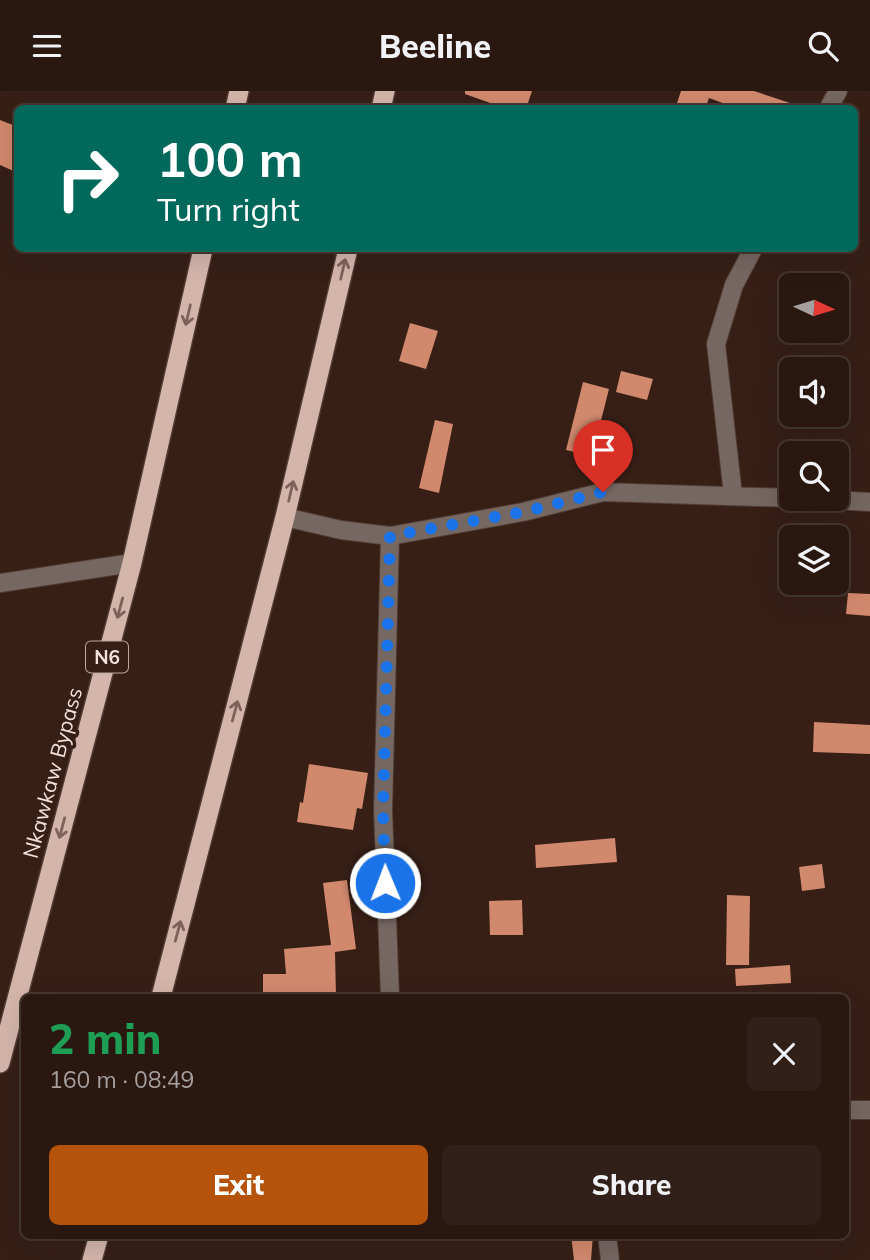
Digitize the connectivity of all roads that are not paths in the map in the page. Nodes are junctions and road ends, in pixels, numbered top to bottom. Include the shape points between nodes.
1 (202, 252) edge
2 (347, 252) edge
3 (751, 252) edge
4 (733, 495) junction
5 (779, 497) edge
6 (849, 501) edge
7 (870, 502) edge
8 (285, 517) junction
9 (390, 536) junction
10 (132, 563) junction
11 (0, 583) edge
12 (161, 994) edge
13 (390, 994) edge
14 (0, 1063) edge
15 (849, 1110) edge
16 (870, 1110) edge
17 (98, 1239) edge
18 (607, 1239) edge
19 (92, 1260) edge
20 (610, 1260) edge

1 -> 10 highway, Nkawkaw Bypass / N6
8 -> 2 highway
3 - 4 street via 734,285 716,344
4 - 5 street
4 - 9 street via 603,492
6 - 7 street
8 - 9 street
12 -> 8 highway
9 - 13 street via 383,810
10 - 11 street
10 -> 14 highway, Nkawkaw Bypass / N6
15 - 16 street
17 - 19 highway
18 - 20 street

